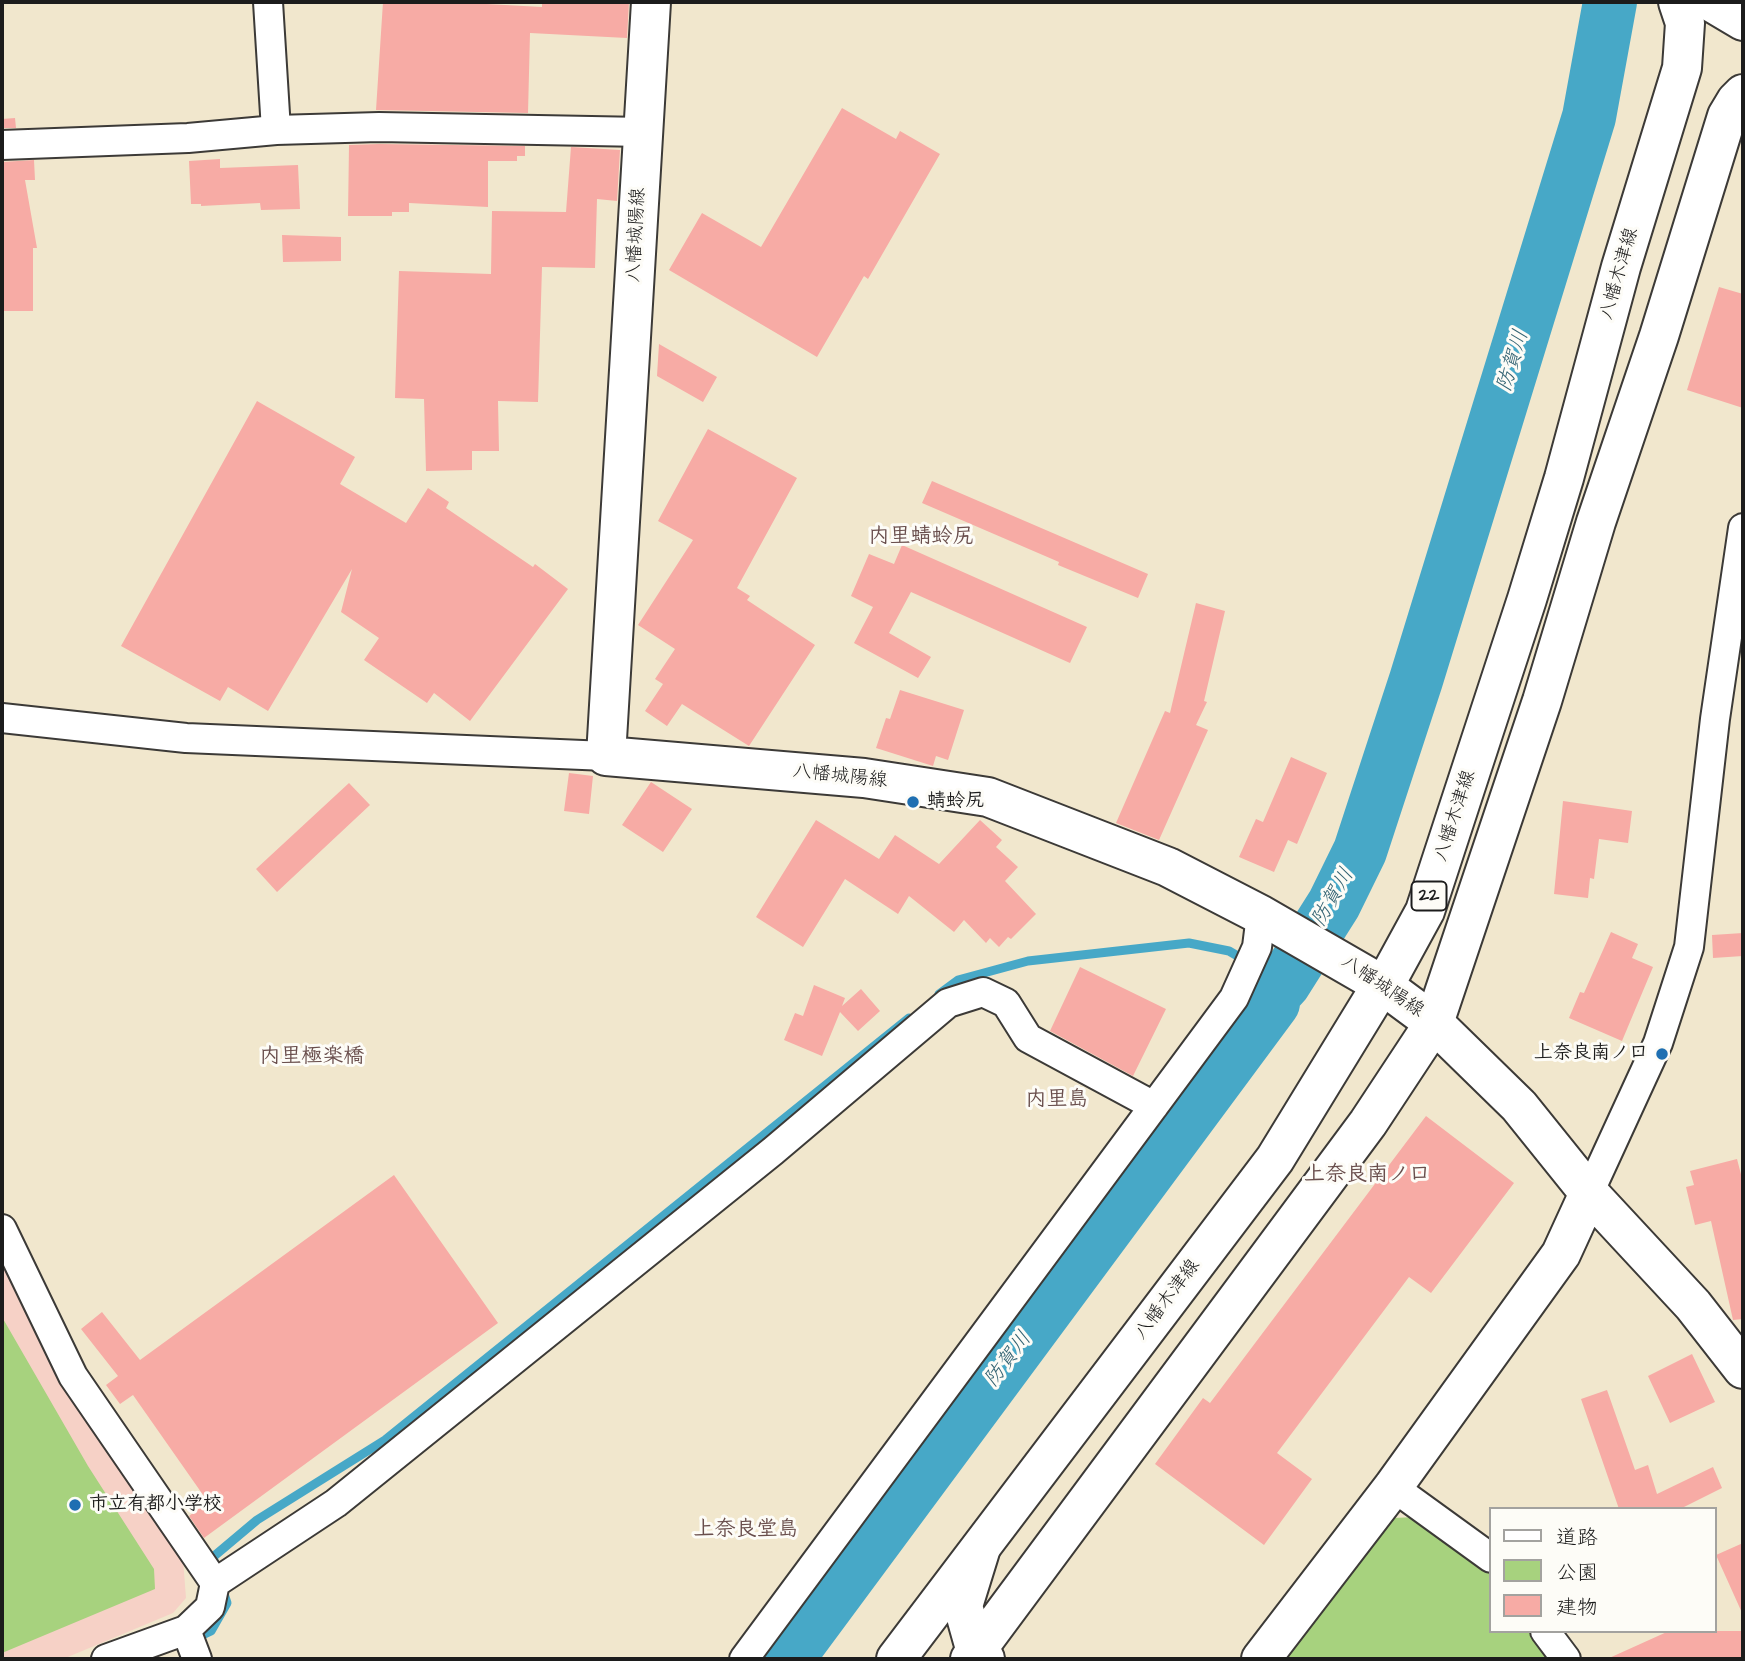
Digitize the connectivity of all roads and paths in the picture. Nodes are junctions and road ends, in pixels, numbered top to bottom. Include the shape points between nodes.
1 (268, 2) edge
2 (651, 2) edge
3 (1678, 2) edge
4 (1711, 2) edge
5 (1743, 21) edge
6 (1743, 94) edge
7 (276, 130) junction
8 (643, 132) junction
9 (2, 145) edge
10 (1743, 528) edge
11 (2, 718) edge
12 (607, 756) junction
13 (1261, 915) junction
14 (1384, 986) junction
15 (1434, 1023) junction
16 (1154, 1106) junction
17 (1589, 1192) junction
18 (2, 1229) edge
19 (1743, 1369) edge
20 (1393, 1488) junction
21 (982, 1546) junction
22 (1490, 1557) edge
23 (215, 1583) junction
24 (186, 1630) junction
25 (1546, 1633) edge
26 (977, 1657) edge
27 (106, 1659) edge
28 (197, 1659) edge
29 (744, 1659) edge
30 (896, 1659) edge
31 (1261, 1659) edge
32 (1566, 1659) edge

1 - 7 street
2 - 8 main road, 八幡城陽線
3 - 14 main road, 八幡木津線 / 22 via 1685,23 1682,68 1531,587 1425,911
4 - 5 main road
6 - 15 main road, 22 via 1727,117 1542,701
7 - 8 street via 379,127
7 - 9 street
8 - 12 main road, 八幡城陽線
10 - 17 street via 1714,719 1689,947 1658,1043
11 - 12 street via 186,738
12 - 13 main road, 八幡城陽線 via 864,778 988,797 1168,867
13 - 14 main road, 八幡城陽線
13 - 16 street via 1257,947 1234,998
14 - 15 main road, 八幡城陽線
14 - 21 main road, 八幡木津線 / 22 via 1275,1159
15 - 17 main road, 八幡城陽線 via 1519,1106
15 - 26 main road, 22 via 1368,1123
16 - 23 street via 1028,1038 1006,1003 984,992 948,1003 762,1160 336,1503
16 - 29 street
17 - 19 main road, 八幡城陽線 via 1693,1305
17 - 20 main road via 1561,1254
18 - 23 street via 74,1376
20 - 22 street
20 - 31 main road
21 - 26 main road via 963,1606
21 - 30 main road, 八幡木津線 / 22
23 - 24 street via 210,1606
24 - 27 street
24 - 28 street
25 - 32 street

